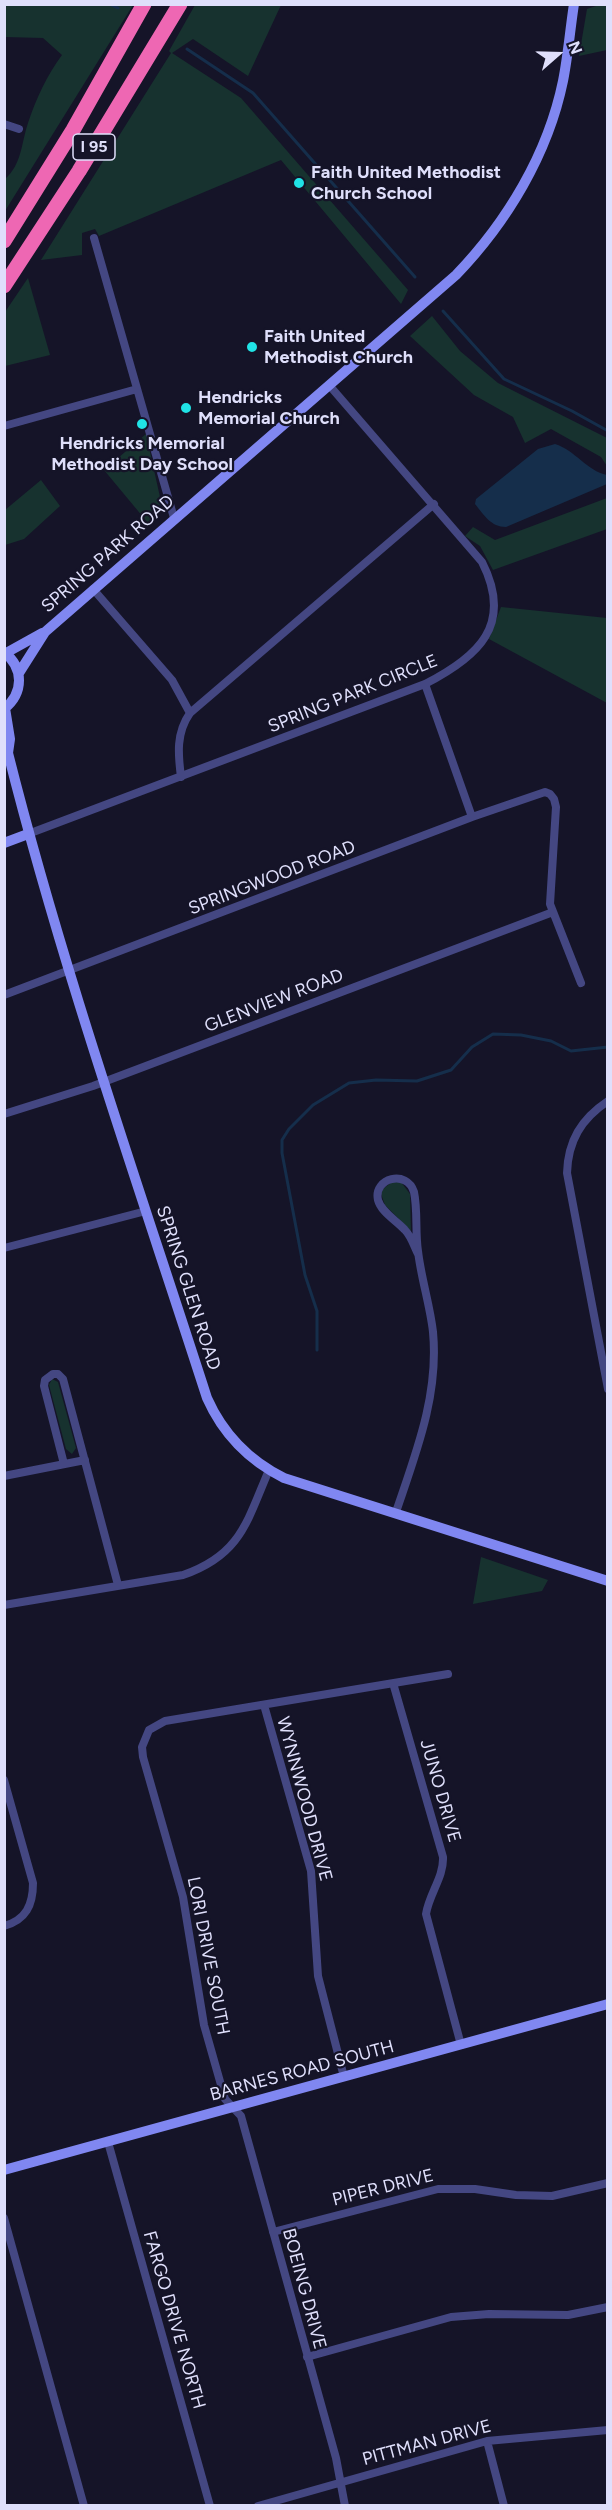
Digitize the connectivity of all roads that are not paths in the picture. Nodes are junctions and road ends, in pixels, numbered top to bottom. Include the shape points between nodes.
1 (144, 4) edge
2 (180, 4) edge
3 (574, 4) edge
4 (4, 124) edge
5 (19, 129) dead end
6 (94, 238) dead end
7 (4, 241) edge
8 (4, 286) edge
9 (329, 385) junction
10 (137, 388) junction
11 (4, 426) edge
12 (434, 504) junction
13 (174, 518) junction
14 (93, 590) junction
15 (45, 632) junction
16 (5, 652) edge
17 (19, 672) junction
18 (425, 684) junction
19 (5, 708) edge
20 (190, 712) junction
21 (6, 750) edge
22 (181, 777) junction
23 (472, 818) junction
24 (28, 834) junction
25 (4, 843) edge
26 (553, 912) junction
27 (70, 971) junction
28 (580, 983) dead end
29 (4, 994) edge
30 (104, 1081) junction
31 (608, 1101) edge
32 (4, 1114) edge
33 (146, 1211) junction
34 (4, 1248) edge
35 (418, 1254) junction
36 (608, 1389) edge
37 (85, 1460) junction
38 (64, 1464) junction
39 (269, 1470) junction
40 (4, 1476) edge
41 (396, 1512) junction
42 (608, 1581) edge
43 (118, 1585) junction
44 (4, 1605) edge
45 (447, 1674) dead end
46 (393, 1683) junction
47 (264, 1705) junction
48 (4, 1780) edge
49 (4, 1926) edge
50 (608, 2004) edge
51 (462, 2045) junction
52 (344, 2077) junction
53 (232, 2107) junction
54 (108, 2142) junction
55 (4, 2170) edge
56 (608, 2183) edge
57 (4, 2218) edge
58 (273, 2232) junction
59 (608, 2307) edge
60 (307, 2357) junction
61 (608, 2430) edge
62 (487, 2441) junction
63 (341, 2483) junction
64 (84, 2505) edge
65 (210, 2505) edge
66 (258, 2505) edge
67 (345, 2505) edge
68 (504, 2505) edge

1 - 7 highway, I 95
2 - 8 highway, I 95 via 80,171
3 - 9 street, SPRING PARK ROAD via 556,109 537,158 514,201 456,275
4 - 5 street
6 - 10 street
9 - 12 street, SPRING PARK CIRCLE
9 - 13 street, SPRING PARK ROAD
10 - 11 street
10 - 13 street
12 - 18 street, SPRING PARK CIRCLE via 482,562 492,586 494,610 478,649 458,666
12 - 20 street
13 - 14 street, SPRING PARK ROAD
14 - 15 street, SPRING PARK ROAD
14 - 20 street via 172,680
15 - 16 street, SPRING PARK ROAD
15 - 17 street, SPRING PARK ROAD
16 - 17 street
17 - 19 street, SPRING PARK ROAD via 18,693
18 - 22 street, SPRING PARK CIRCLE
18 - 23 street
19 - 21 street, SPRING GLEN ROAD via 9,739
20 - 22 street via 180,735
21 - 24 street, SPRING GLEN ROAD
22 - 24 street, SPRING PARK CIRCLE
23 - 26 street, SPRINGWOOD ROAD via 538,793 550,794 555,807 550,904
23 - 27 street, SPRINGWOOD ROAD
24 - 25 street
24 - 27 street, SPRING GLEN ROAD
26 - 28 street
26 - 30 street, GLENVIEW ROAD
27 - 29 street, SPRINGWOOD ROAD
27 - 30 street, SPRING GLEN ROAD
30 - 32 street, GLENVIEW ROAD
30 - 33 street, SPRING GLEN ROAD
31 - 36 street via 589,1115 573,1138 567,1173
33 - 34 street
33 - 39 street, SPRING GLEN ROAD via 214,1413 235,1443
35 - 35 street via 407,1232 379,1205 379,1187 395,1177 412,1186
35 - 41 street via 432,1330 432,1392
37 - 38 street
37 - 38 street via 63,1379 53,1374 44,1386
37 - 43 street
38 - 40 street
39 - 41 street, SPRING GLEN ROAD
39 - 43 street via 243,1531 215,1561 183,1575
41 - 42 street, SPRING GLEN ROAD
43 - 44 street
45 - 46 street
46 - 47 street
46 - 51 street, JUNO DRIVE via 443,1857 426,1914
47 - 52 street, WYNNWOOD DRIVE via 311,1872 318,1976
47 - 53 street, LORI DRIVE SOUTH via 165,1721 149,1730 144,1739 143,1757 188,1917 202,2017 225,2099
48 - 49 street via 33,1883 30,1908 23,1917
50 - 51 street, BARNES ROAD SOUTH
51 - 52 street, BARNES ROAD SOUTH
52 - 53 street, BARNES ROAD SOUTH
53 - 54 street, BARNES ROAD SOUTH
53 - 58 street, BOEING DRIVE via 241,2116
54 - 55 street, BARNES ROAD SOUTH
54 - 65 street, FARGO DRIVE NORTH
56 - 58 street, PIPER DRIVE via 552,2196 438,2189
57 - 64 street
58 - 60 street, BOEING DRIVE
59 - 60 street via 560,2316 451,2317
60 - 63 street, BOEING DRIVE
61 - 62 street, PITTMAN DRIVE
62 - 63 street, PITTMAN DRIVE
62 - 68 street
63 - 66 street, PITTMAN DRIVE
63 - 67 street, BOEING DRIVE

